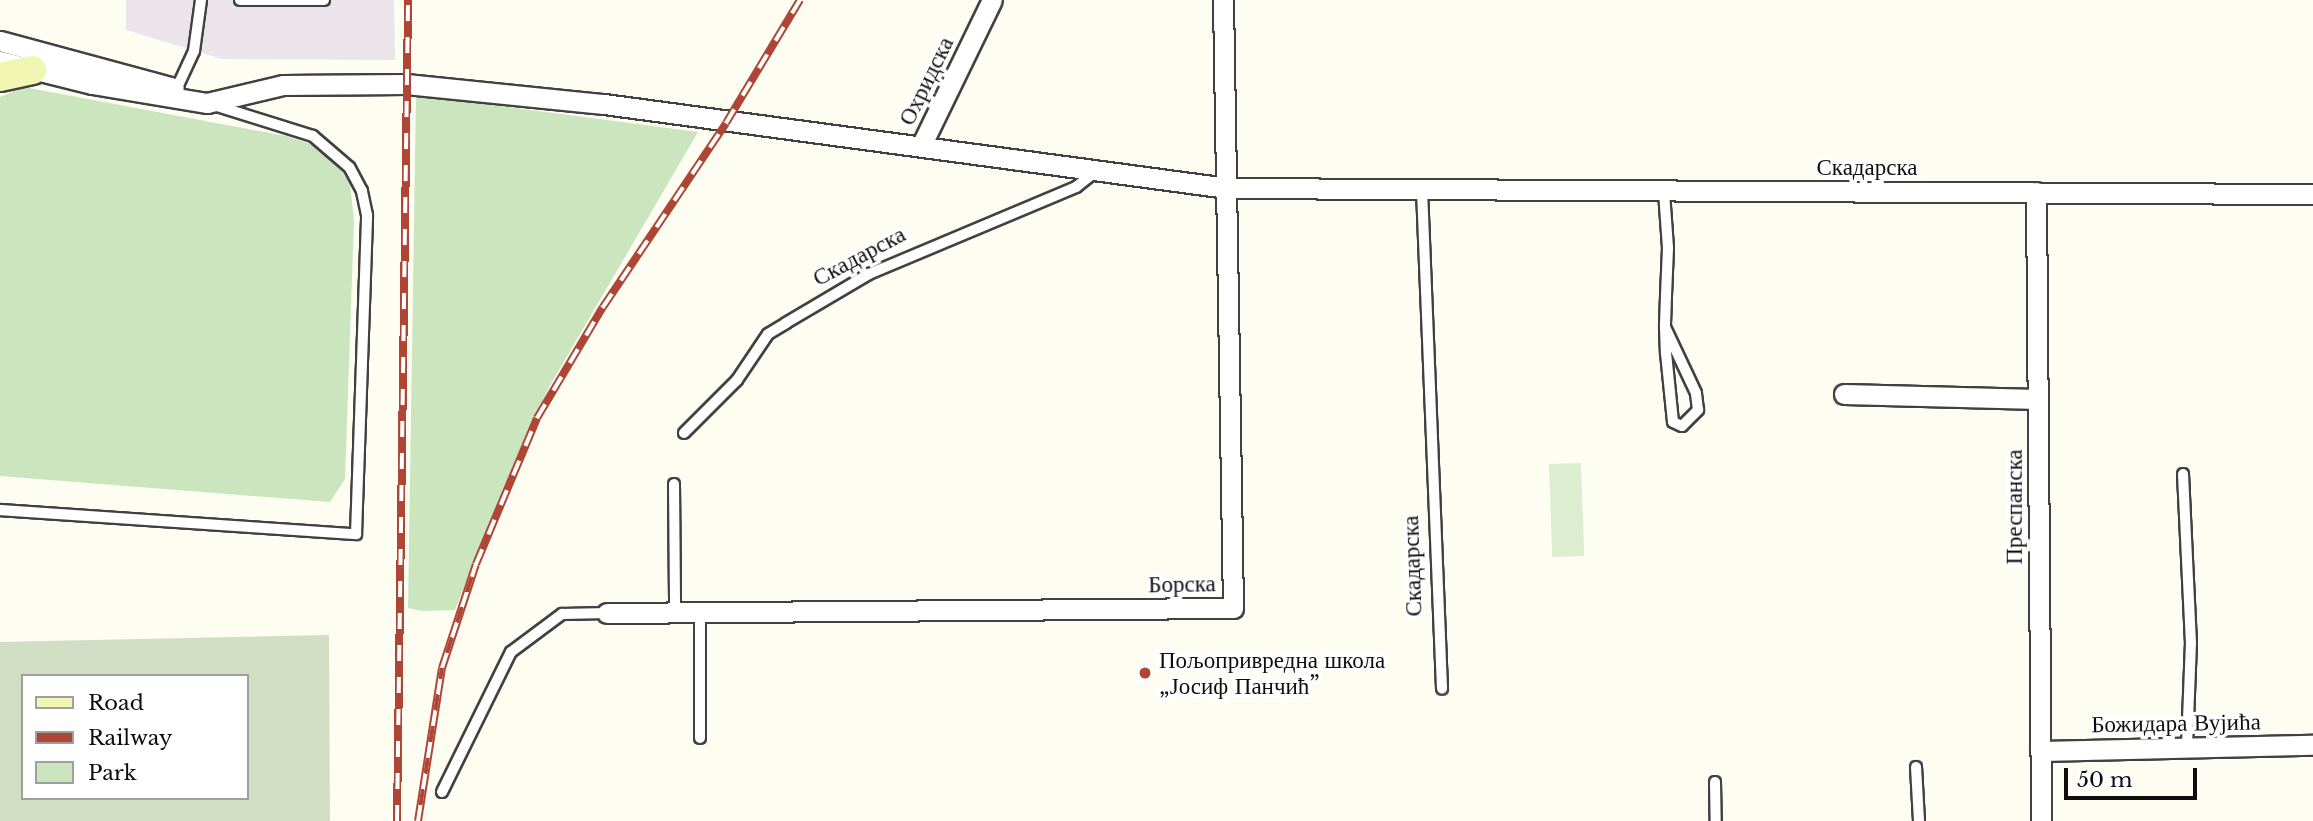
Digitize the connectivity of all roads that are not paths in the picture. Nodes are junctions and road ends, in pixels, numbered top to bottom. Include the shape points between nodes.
1 (201, 0) edge
2 (240, 0) edge
3 (324, 0) edge
4 (992, 0) edge
5 (1223, 0) edge
6 (0, 41) edge
7 (0, 61) edge
8 (32, 70) junction
9 (0, 76) edge
10 (175, 92) junction
11 (207, 103) junction
12 (921, 146) junction
13 (1094, 173) junction
14 (1227, 188) junction
15 (1422, 190) junction
16 (1664, 192) junction
17 (2036, 192) junction
18 (2313, 194) edge
19 (1665, 327) junction
20 (1844, 394) dead end
21 (2038, 399) junction
22 (684, 433) dead end
23 (2183, 474) dead end
24 (674, 484) dead end
25 (0, 510) edge
26 (675, 610) junction
27 (700, 610) junction
28 (607, 613) joint
29 (1442, 689) dead end
30 (700, 738) dead end
31 (2313, 745) edge
32 (2187, 748) junction
33 (2040, 751) junction
34 (1916, 767) dead end
35 (1715, 782) dead end
36 (442, 792) dead end
37 (1716, 821) edge
38 (1919, 821) edge
39 (2041, 821) edge

1 - 10 lane via 201,27
2 - 3 lane
4 - 12 street, Охридска
5 - 14 street, Борска
6 - 10 street
7 - 8 street
8 - 9 main road
8 - 10 street
10 - 11 street
11 - 12 street, Скадарска via 283,85 406,84 543,96
11 - 25 lane via 313,136 349,167 362,191 367,215 356,534
12 - 13 street, Скадарска
13 - 14 street, Скадарска
13 - 22 lane, Скадарска via 1063,193 869,274 768,334 737,380
14 - 15 street, Скадарска
14 - 27 street, Борска via 1233,608
15 - 16 street, Скадарска
15 - 29 lane, Скадарска
16 - 17 street, Скадарска
16 - 19 lane
17 - 18 street, Скадарска
17 - 21 street, Преспанска
19 - 19 lane via 1673,422 1682,426 1698,410 1696,393
20 - 21 street
21 - 33 street, Преспанска
23 - 32 lane via 2191,642
24 - 26 lane
26 - 27 street, Борска
26 - 28 street, Борска
27 - 30 lane
28 - 36 lane via 562,614 511,652
31 - 32 street, Божидара Вујића
32 - 33 street, Божидара Вујића
33 - 39 street, Преспанска
34 - 38 lane
35 - 37 lane

